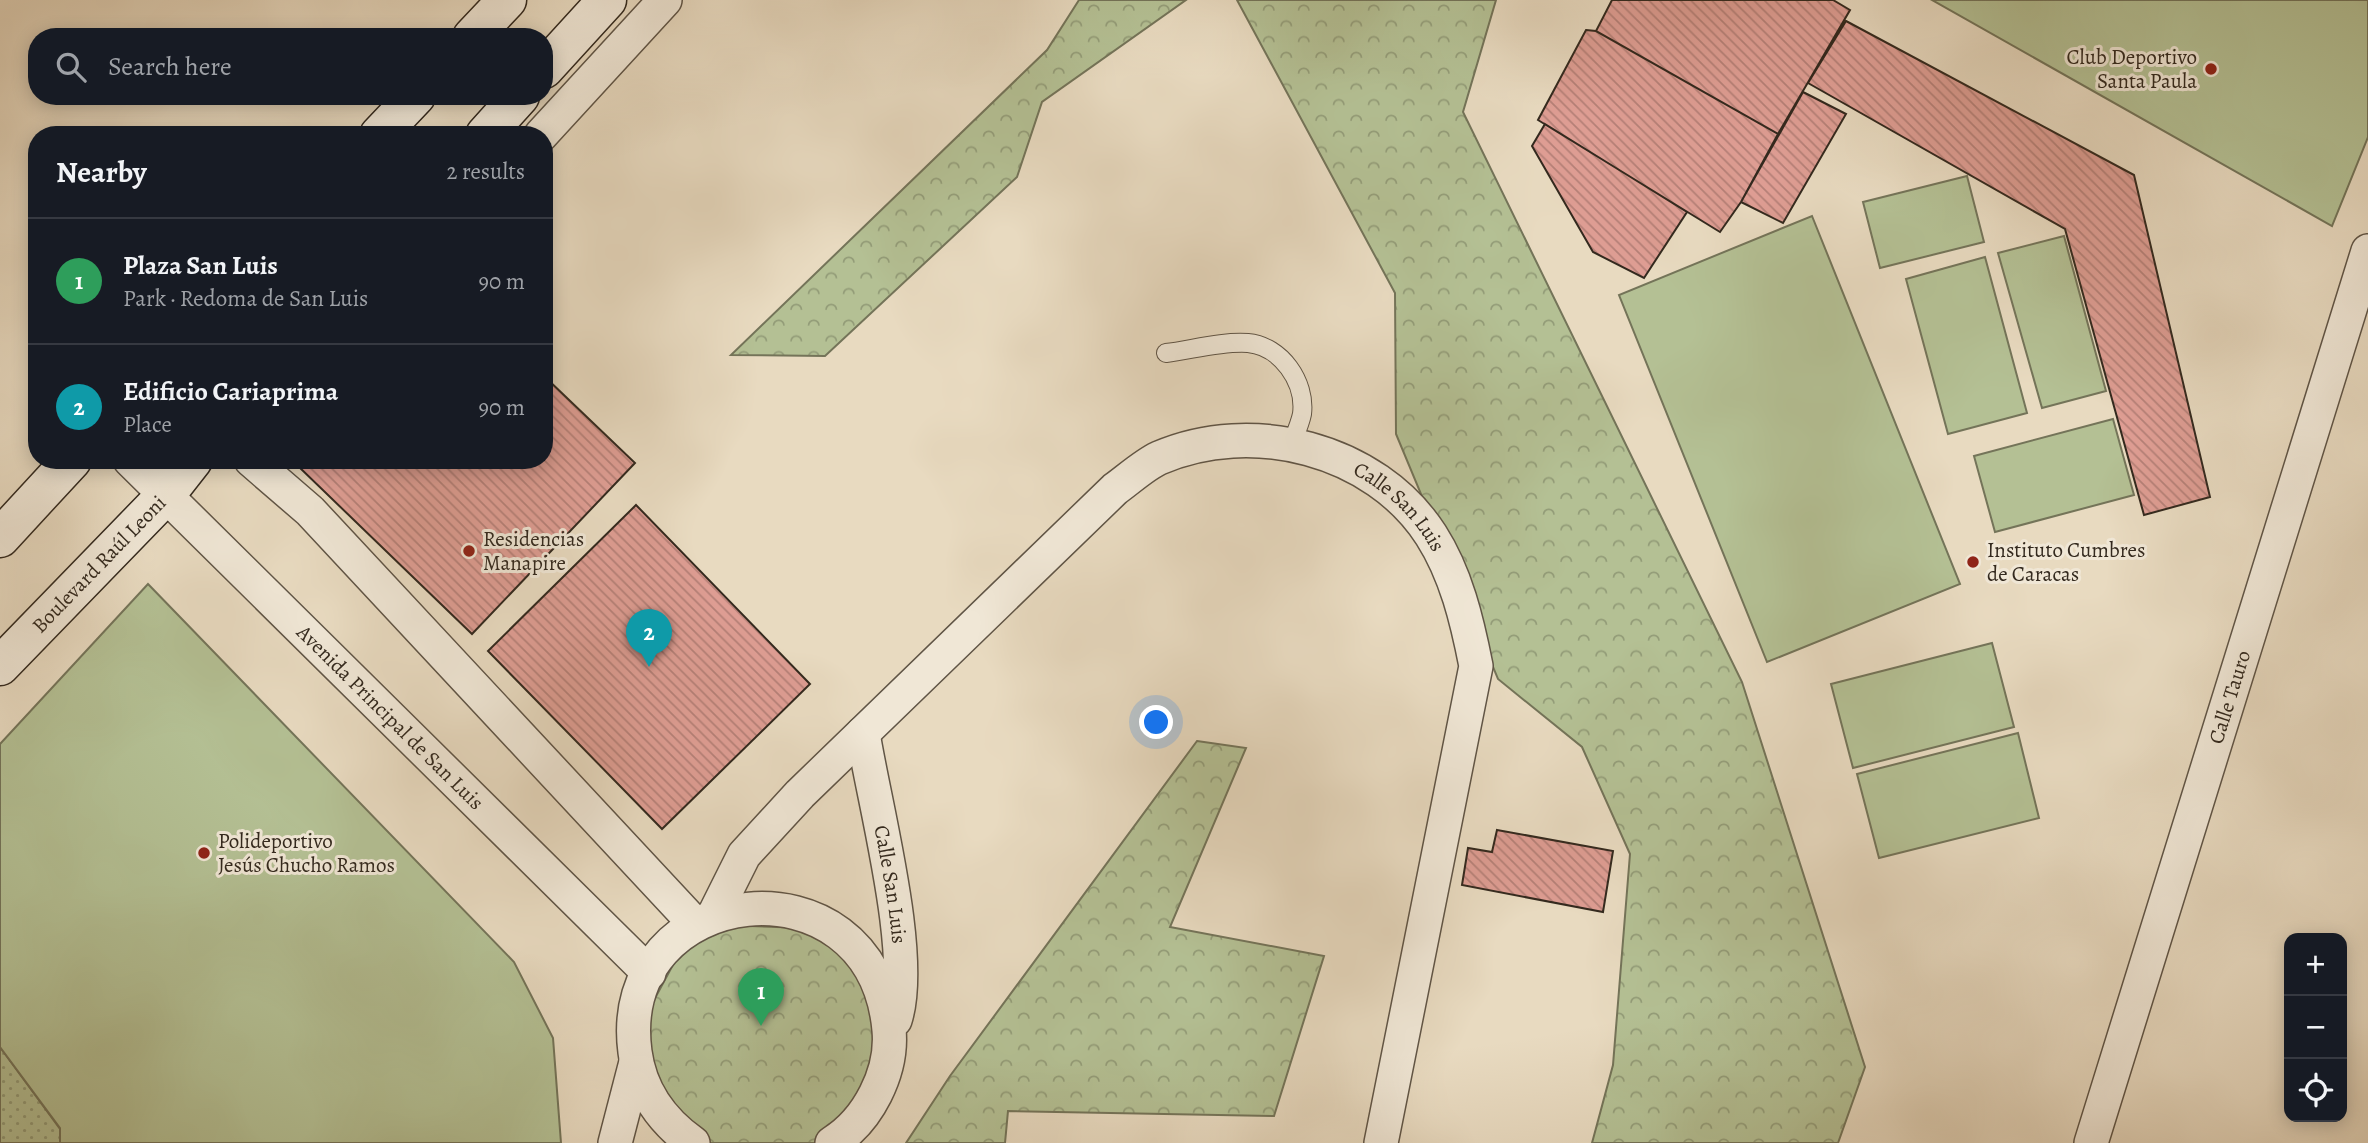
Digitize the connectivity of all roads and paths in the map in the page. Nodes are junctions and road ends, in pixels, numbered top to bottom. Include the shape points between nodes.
1 (507, 0) edge
2 (607, 0) edge
3 (665, 0) edge
4 (481, 28) edge
5 (553, 59) edge
6 (407, 105) edge
7 (512, 105) edge
8 (388, 126) edge
9 (493, 126) edge
10 (549, 126) edge
11 (2368, 251) edge
12 (1166, 353) dead end
13 (1291, 445) junction
14 (64, 469) edge
15 (138, 469) edge
16 (186, 469) edge
17 (261, 469) edge
18 (164, 497) junction
19 (0, 538) edge
20 (0, 666) edge
21 (863, 733) junction
22 (704, 920) junction
23 (649, 973) junction
24 (890, 1036) junction
25 (636, 1062) junction
26 (834, 1142) edge
27 (615, 1143) edge
28 (693, 1143) edge
29 (1381, 1143) edge
30 (2091, 1143) edge

1 - 4 main road
2 - 5 main road
3 - 10 street
6 - 8 main road
7 - 9 main road
11 - 30 street, Calle Tauro
12 - 13 lane via 1247,343 1265,347 1283,360 1302,395 1302,415
13 - 21 street, Calle San Luis via 1237,439 1158,458 1115,489
13 - 29 street, Calle San Luis via 1339,460 1378,480 1409,507 1430,534 1452,576 1476,666
14 - 19 main road
15 - 18 street, Avenida Principal de San Luis
16 - 18 main road, Boulevard Raúl Leoni
17 - 22 street via 310,512
18 - 20 main road, Boulevard Raúl Leoni
18 - 23 street, Avenida Principal de San Luis
21 - 22 street, Calle San Luis via 744,855
21 - 24 street, Calle San Luis via 893,891 900,972 898,1009
22 - 23 street via 677,937
22 - 24 street via 763,906 811,916 834,929 869,964 887,1011
23 - 25 street via 634,1016
24 - 26 street, Calle San Luis via 886,1066 875,1095 858,1120
25 - 27 street
25 - 28 street via 660,1113

